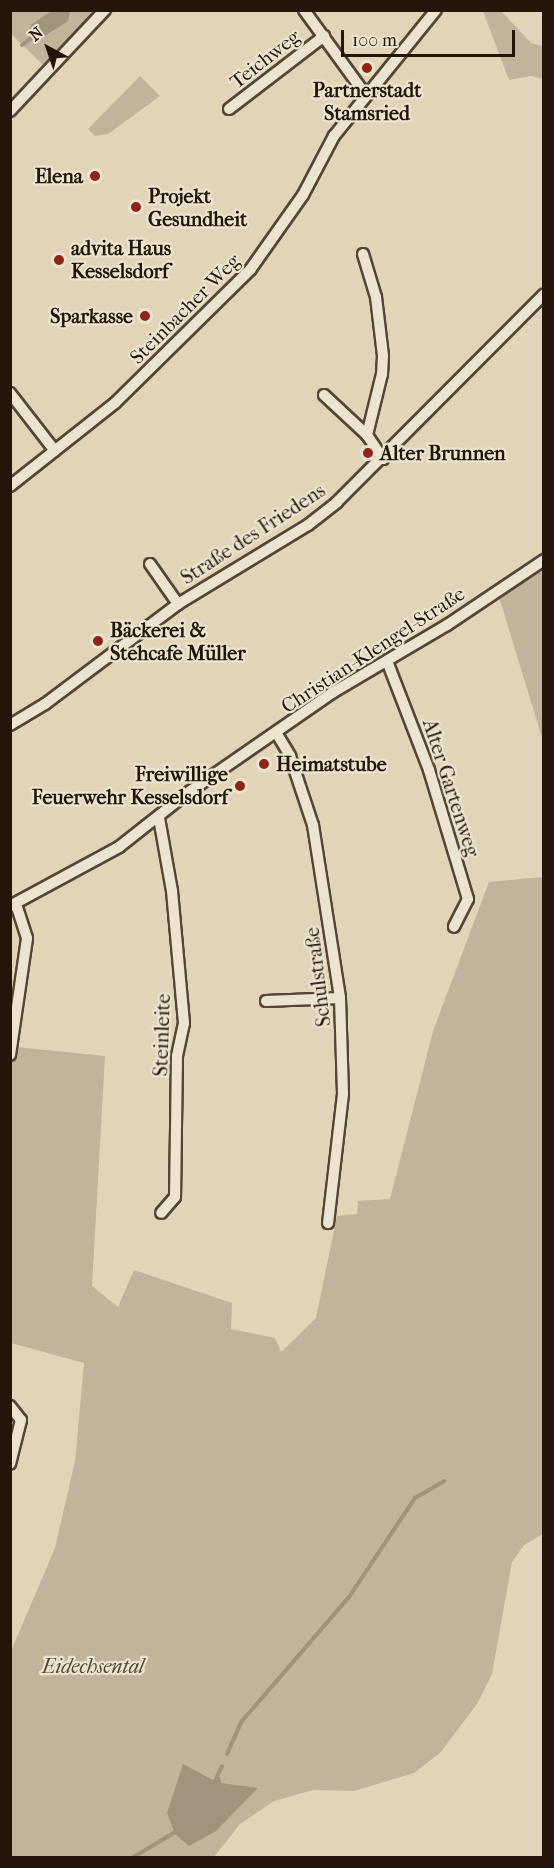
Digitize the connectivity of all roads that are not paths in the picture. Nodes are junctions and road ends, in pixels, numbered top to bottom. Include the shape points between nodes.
1 (105, 10) edge
2 (304, 10) edge
3 (436, 10) edge
4 (324, 36) junction
5 (365, 94) junction
6 (229, 110) dead end
7 (10, 111) edge
8 (363, 254) dead end
9 (543, 294) edge
10 (10, 393) edge
11 (324, 395) dead end
12 (367, 435) junction
13 (55, 451) junction
14 (383, 459) junction
15 (10, 486) edge
16 (543, 560) edge
17 (150, 564) dead end
18 (178, 604) junction
19 (387, 661) junction
20 (10, 725) edge
21 (277, 734) junction
22 (159, 818) junction
23 (13, 905) edge
24 (454, 927) dead end
25 (340, 998) junction
26 (266, 1001) dead end
27 (10, 1055) edge
28 (161, 1213) dead end
29 (328, 1223) dead end
30 (10, 1406) edge
31 (10, 1464) edge

1 - 7 street
2 - 4 street
3 - 5 street, Steinbacher Weg
4 - 5 street
4 - 6 street, Teichweg
5 - 13 street, Steinbacher Weg via 334,136 276,237 250,270 115,403
8 - 12 street via 376,297 383,356
9 - 14 street, Straße des Friedens
10 - 13 street
11 - 12 street
12 - 14 street
13 - 15 street, Steinbacher Weg
14 - 18 street, Straße des Friedens via 308,525
16 - 19 street, Christian-Klengel-Straße
17 - 18 street
18 - 20 street, Straße des Friedens via 45,704
19 - 21 street, Christian-Klengel-Straße via 332,693
19 - 24 street, Alter Gartenweg via 429,770 468,899
21 - 22 street, Christian-Klengel-Straße via 194,788
21 - 25 street, Schulstraße via 290,756 313,825
22 - 23 street, Christian-Klengel-Straße via 119,847
22 - 28 street, Steinleite via 172,891 184,1023 177,1056 175,1197
23 - 27 street via 27,938
25 - 26 street
25 - 29 street, Schulstraße via 343,1094
30 - 31 street via 21,1420

